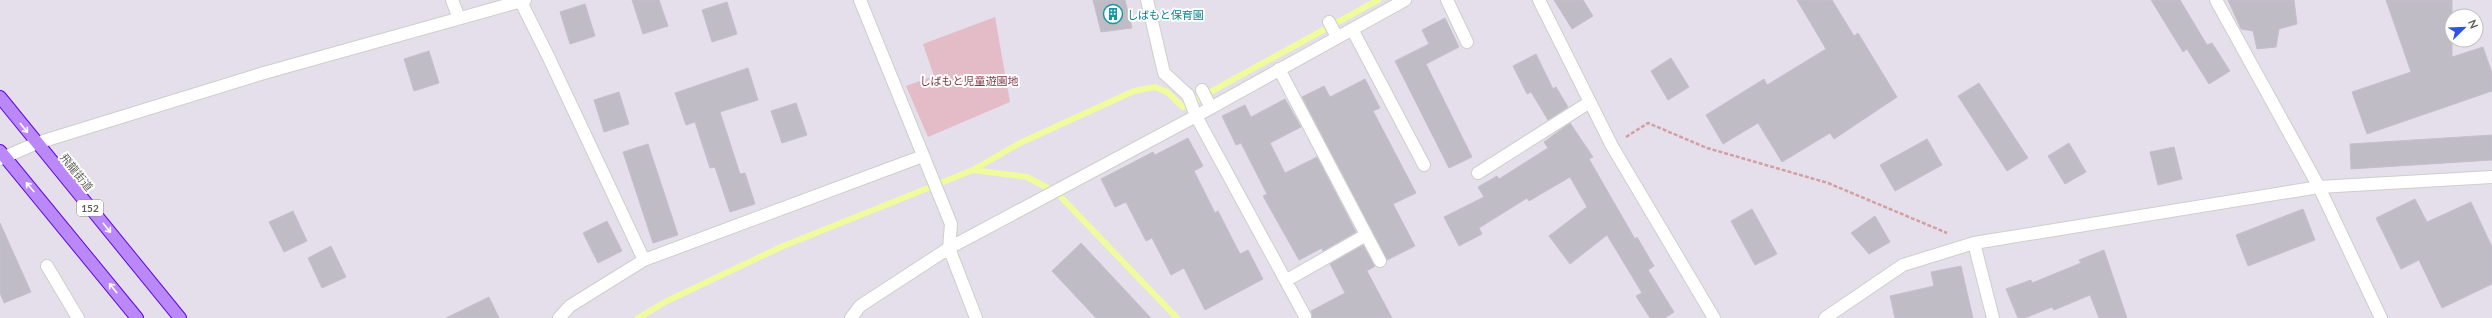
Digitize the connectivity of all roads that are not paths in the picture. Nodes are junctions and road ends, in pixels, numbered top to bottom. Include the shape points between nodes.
1 (452, 0) edge
2 (522, 0) edge
3 (860, 0) edge
4 (1147, 0) edge
5 (1405, 0) edge
6 (1447, 0) edge
7 (1539, 0) edge
8 (2216, 0) edge
9 (459, 18) junction
10 (1352, 29) junction
11 (1467, 42) dead end
12 (1279, 69) junction
13 (0, 97) edge
14 (1590, 102) junction
15 (1193, 108) junction
16 (37, 143) junction
17 (2, 156) edge
18 (925, 161) junction
19 (1424, 165) dead end
20 (1478, 173) dead end
21 (2492, 177) edge
22 (2319, 188) junction
23 (1366, 235) junction
24 (1974, 243) junction
25 (949, 248) junction
26 (644, 260) junction
27 (1380, 261) dead end
28 (47, 266) dead end
29 (1287, 280) junction
30 (1305, 316) dead end
31 (78, 318) edge
32 (137, 318) edge
33 (180, 318) edge
34 (559, 318) edge
35 (850, 318) edge
36 (976, 318) edge
37 (1714, 318) edge
38 (1825, 318) edge
39 (1994, 318) edge
40 (2381, 318) edge

1 - 9 street
2 - 9 street
2 - 26 street
3 - 18 street
4 - 15 street via 1164,73
5 - 10 street
6 - 11 street
7 - 14 street
8 - 22 street
9 - 16 street via 264,73
10 - 12 street via 1333,30
10 - 19 street
12 - 15 street via 1206,99
12 - 23 street
13 -> 16 highway, 飛龍街道 / 152
14 - 20 street
14 - 37 street via 1612,146
15 - 25 street via 1041,201
15 - 29 street
16 - 17 street
16 -> 33 highway, 飛龍街道 / 152
32 -> 17 highway
18 - 25 street via 951,224
18 - 26 street
21 - 22 street
22 - 24 street
22 - 40 street
23 - 27 street
23 - 29 street
24 - 38 street via 1903,265
24 - 39 street
25 - 35 street via 860,306
25 - 36 street
26 - 34 street via 570,306
28 - 31 street
29 - 30 street

